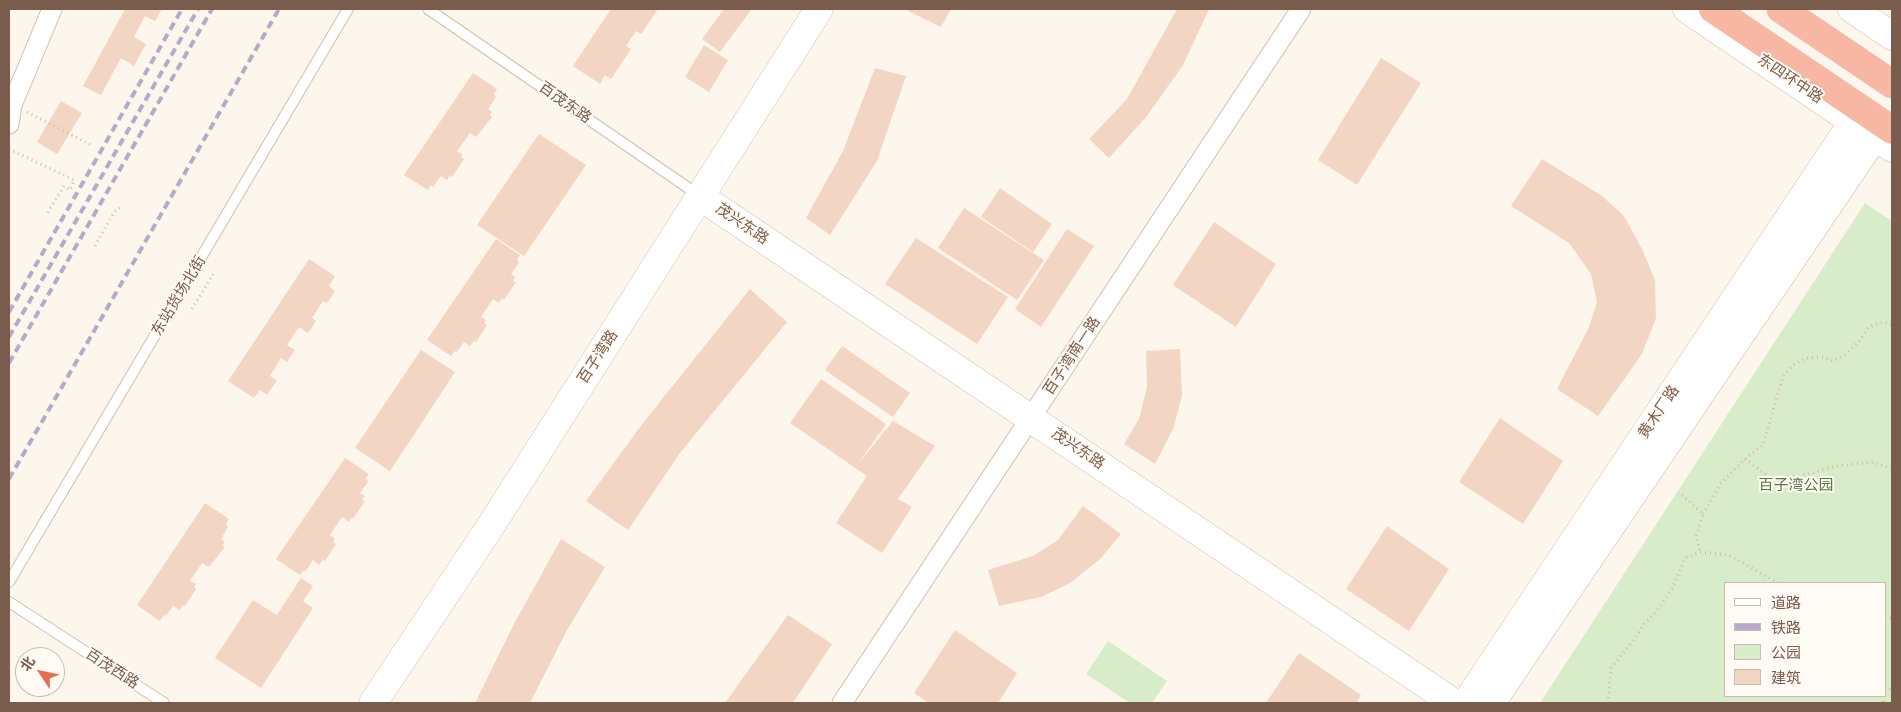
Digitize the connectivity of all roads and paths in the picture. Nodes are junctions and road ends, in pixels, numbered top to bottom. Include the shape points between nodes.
1 (52, 9) edge
2 (348, 9) edge
3 (428, 9) edge
4 (820, 9) edge
5 (1301, 9) edge
6 (1687, 9) edge
7 (1713, 9) edge
8 (1737, 9) edge
9 (1781, 9) edge
10 (1801, 9) edge
11 (1852, 9) edge
12 (1891, 32) edge
13 (1892, 71) edge
14 (1892, 84) edge
15 (1892, 115) edge
16 (48, 123) dead end
17 (9, 124) edge
18 (1878, 134) edge
19 (93, 146) dead end
20 (9, 150) edge
21 (701, 197) junction
22 (121, 207) dead end
23 (46, 215) dead end
24 (95, 246) dead end
25 (215, 271) dead end
26 (192, 309) dead end
27 (1892, 325) edge
28 (1032, 418) junction
29 (1746, 458) junction
30 (1892, 469) edge
31 (1682, 495) dead end
32 (1703, 514) junction
33 (1700, 552) junction
34 (9, 582) edge
35 (1777, 582) edge
36 (9, 602) edge
37 (164, 703) edge
38 (374, 703) edge
39 (842, 703) edge
40 (1454, 703) edge
41 (1466, 703) edge
42 (1491, 703) edge
43 (1608, 703) edge

1 - 17 street via 12,105
2 - 34 lane, 东站货场北街
3 - 21 lane, 百茂东路
4 - 21 street, 百子湾路
5 - 28 street, 百子湾南一路
6 - 18 street, 东四环中路
7 - 18 highway, 东四环中路
8 - 15 street, 东四环中路
9 - 14 highway
10 - 13 street
11 - 12 street
16 - 19 path
18 - 41 street, 黄木厂路
18 - 42 street
20 - 23 path via 74,180 70,190 64,186
21 - 28 street, 茂兴东路
21 - 38 street, 百子湾路
22 - 24 path via 114,212
25 - 26 path
27 - 29 path via 1883,322 1869,327 1845,355 1833,361 1824,356 1806,358 1793,365 1783,376 1763,445
28 - 39 street, 百子湾南一路
28 - 40 street, 茂兴东路
29 - 30 path via 1772,479 1873,462
29 - 32 path via 1722,483
31 - 32 path
32 - 33 path via 1696,536
33 - 35 path via 1728,555
33 - 43 path via 1685,558 1672,589 1611,668
36 - 37 lane, 百茂西路

